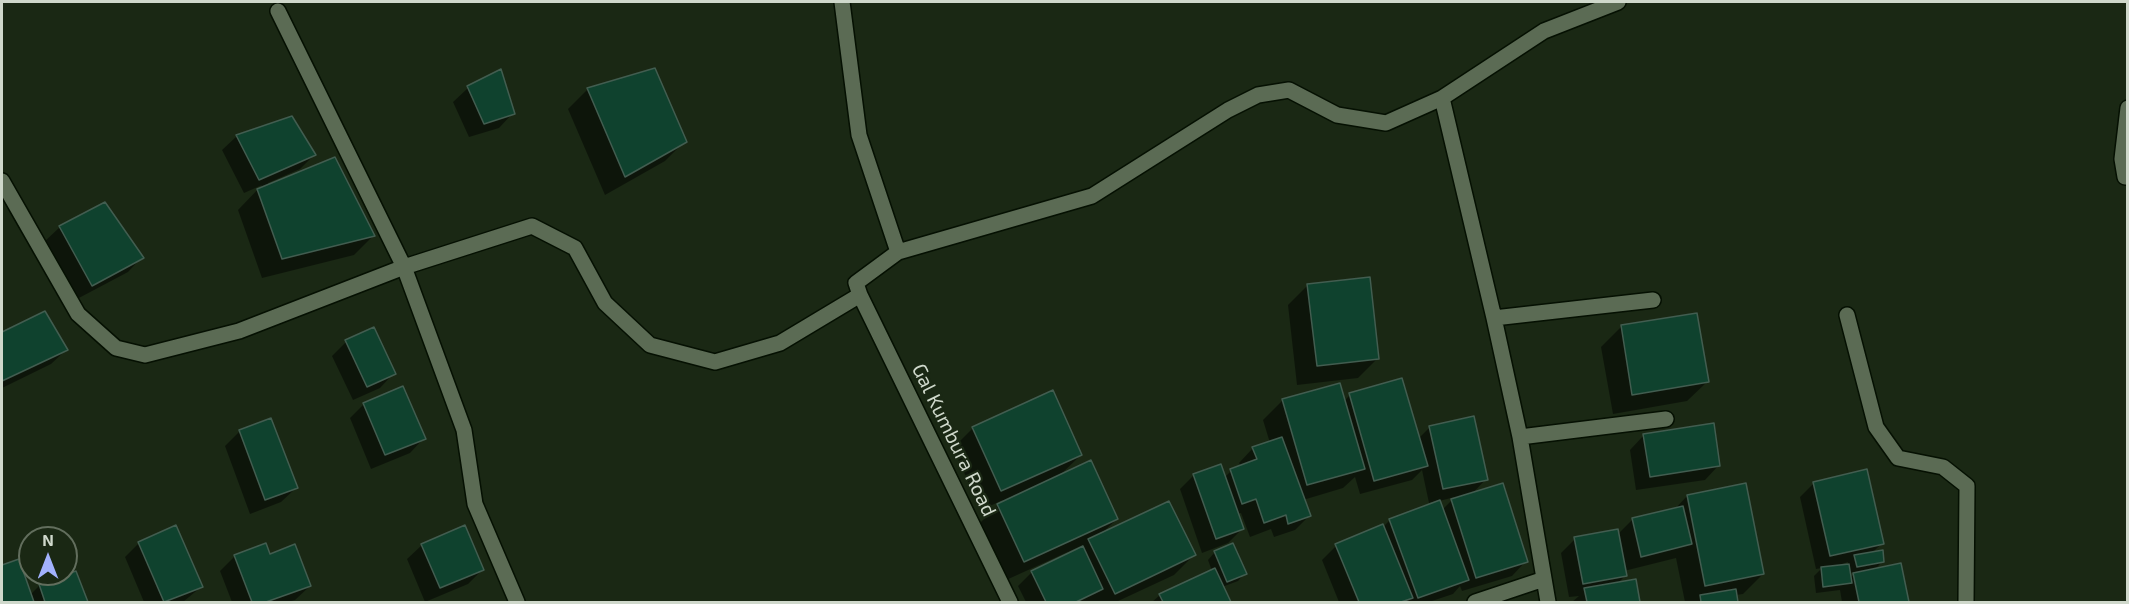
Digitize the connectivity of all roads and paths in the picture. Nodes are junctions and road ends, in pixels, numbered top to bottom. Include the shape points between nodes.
1 (842, 2) edge
2 (1618, 2) edge
3 (278, 11) dead end
4 (1442, 98) junction
5 (2127, 108) edge
6 (2127, 177) edge
7 (2, 180) edge
8 (898, 252) junction
9 (404, 267) junction
10 (860, 296) junction
11 (1653, 300) dead end
12 (1847, 315) dead end
13 (1494, 318) junction
14 (1666, 419) dead end
15 (1520, 437) junction
16 (1544, 579) junction
17 (517, 603) edge
18 (1010, 603) edge
19 (1475, 603) edge
20 (1548, 603) edge
21 (1966, 603) edge

1 - 8 street via 859,135
2 - 4 street via 1544,32
3 - 9 street
4 - 8 street via 1386,123 1337,115 1290,90 1258,95 1092,196
4 - 13 street
5 - 6 street via 2121,159
7 - 9 street via 78,314 116,348 145,356 239,331
8 - 10 street via 856,283
9 - 10 street via 532,226 575,248 605,303 650,345 715,362 780,343
9 - 17 street via 464,430 475,504
10 - 18 street, Gal Kumbura Road
11 - 13 street
12 - 21 street via 1876,427 1898,458 1943,467 1966,486
13 - 15 street
14 - 15 street
15 - 16 street
16 - 19 street
16 - 20 street

